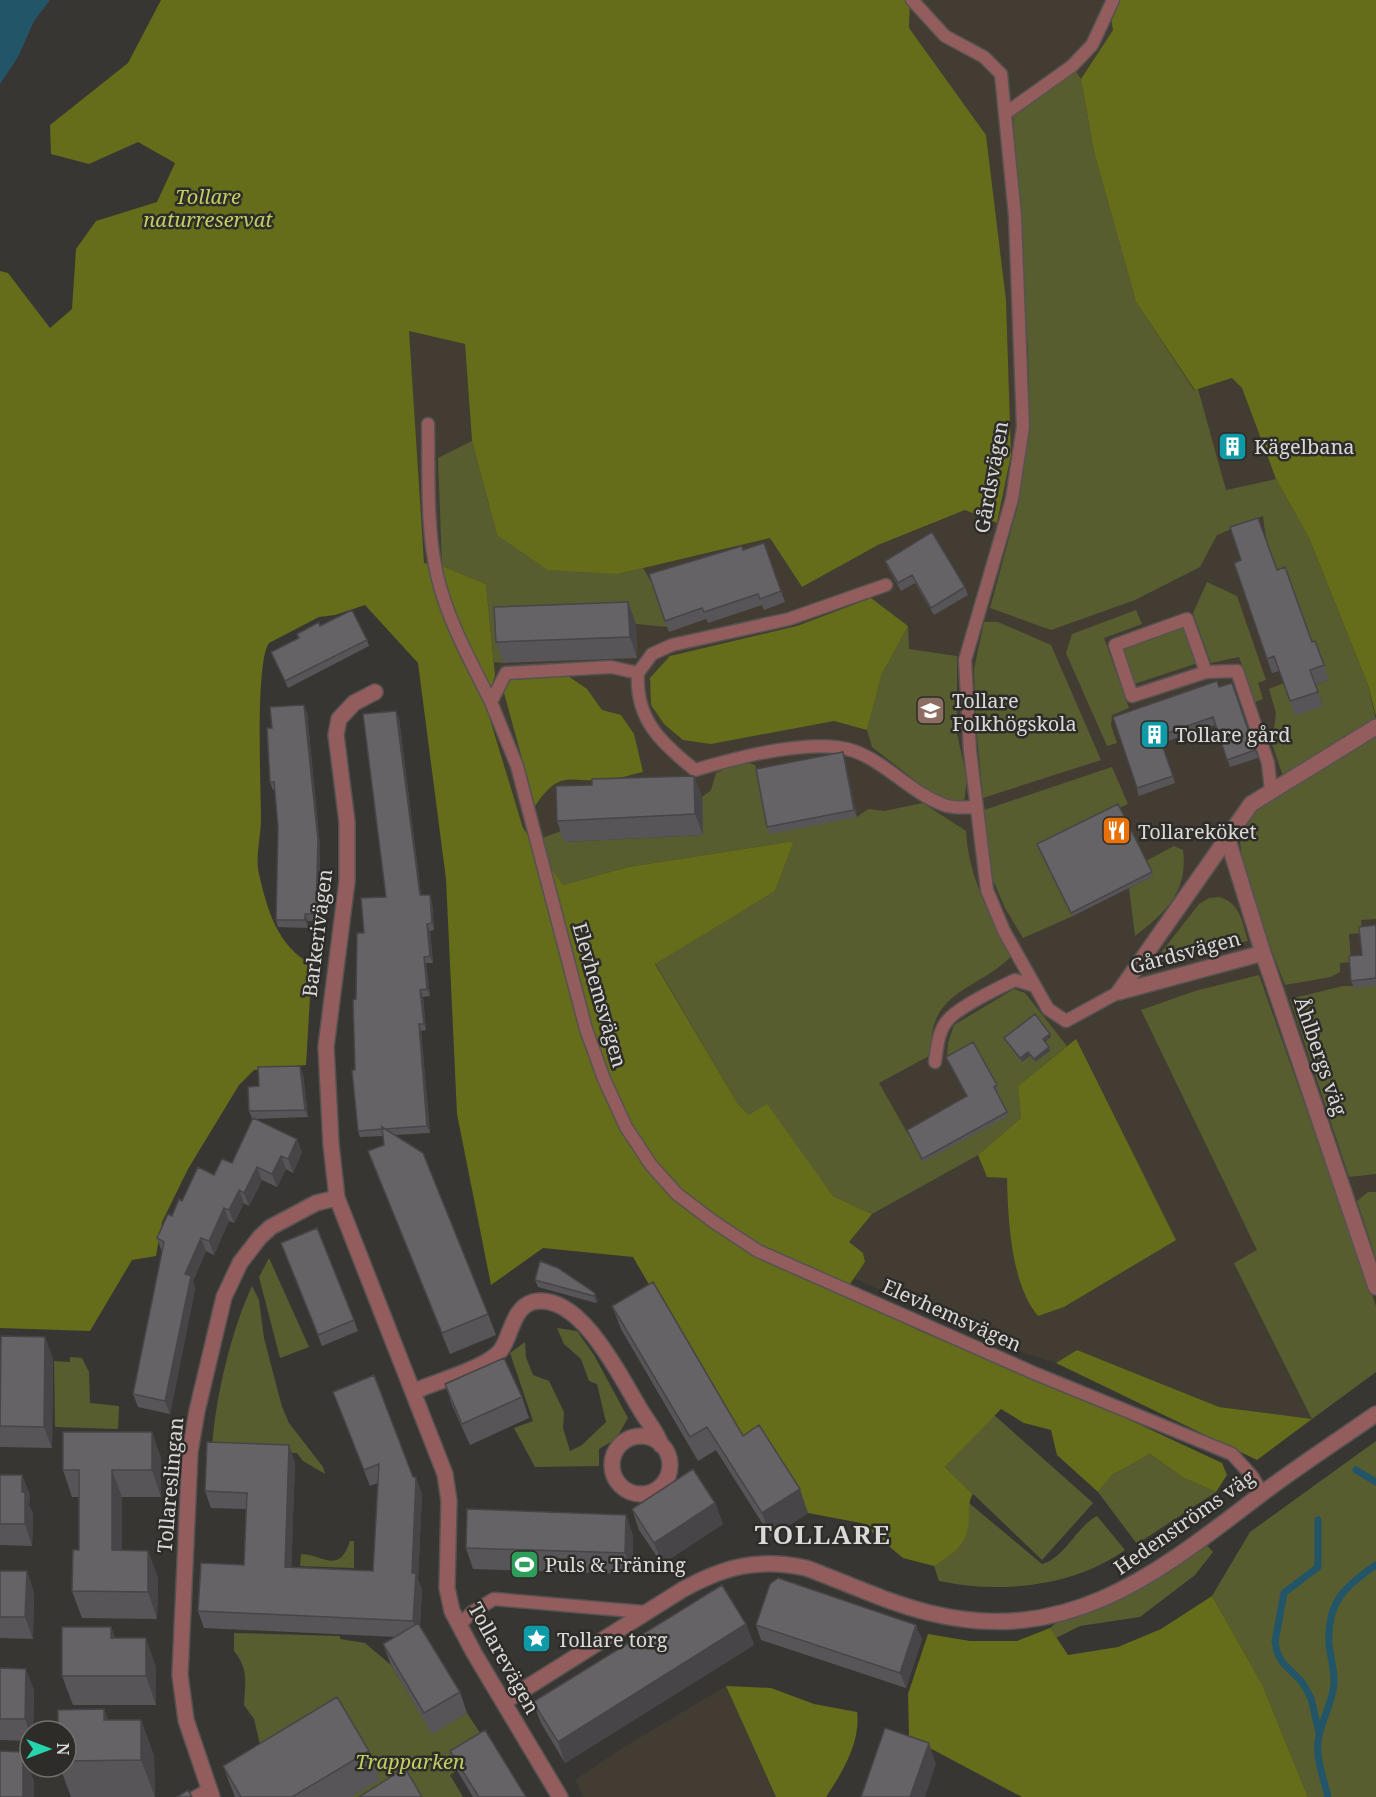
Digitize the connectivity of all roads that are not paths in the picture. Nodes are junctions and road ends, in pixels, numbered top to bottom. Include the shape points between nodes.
1 (912, 0) edge
2 (1113, 0) edge
3 (1006, 113) junction
4 (428, 424) dead end
5 (886, 585) dead end
6 (1206, 672) junction
7 (638, 673) junction
8 (375, 692) dead end
9 (491, 702) junction
10 (1376, 728) edge
11 (1271, 790) junction
12 (976, 807) junction
13 (1227, 837) junction
14 (1263, 953) junction
15 (1035, 986) junction
16 (1119, 992) junction
17 (935, 1062) dead end
18 (337, 1198) junction
19 (1376, 1287) edge
20 (415, 1391) junction
21 (1376, 1414) edge
22 (661, 1444) dead end
23 (1262, 1493) junction
24 (644, 1612) junction
25 (459, 1626) junction
26 (504, 1702) junction
27 (205, 1795) edge
28 (560, 1797) edge

1 - 3 lane, Gårdsvägen via 945,36 984,57 1001,74
2 - 3 lane via 1092,45 1071,66
3 - 12 lane, Gårdsvägen via 1015,216 1023,427 1012,499 965,660 966,714
4 - 9 lane, Elevhemsvägen via 432,544 438,578 461,640
5 - 7 lane via 789,619 672,645 652,654
6 - 6 lane via 1132,696 1114,645 1187,619
6 - 11 lane via 1237,671 1268,763
7 - 9 lane via 611,667 506,673
7 - 12 lane via 638,699 656,734 695,770 758,753 826,747 852,750 944,806
8 - 18 street, Barkerivägen via 354,703 339,719 336,735 347,822 347,881 326,1047
9 - 23 lane, Elevhemsvägen via 517,766 586,1029 604,1079 626,1127 651,1165 677,1194 758,1251 1039,1375 1232,1454 1248,1469
10 - 11 street, Gårdsvägen
11 - 13 street, Gårdsvägen via 1251,804
12 - 15 lane, Gårdsvägen via 987,890 1004,931
13 - 14 street, Åhlbergs väg
13 - 16 street, Gårdsvägen
14 - 16 street, Gårdsvägen
14 - 19 street, Åhlbergs väg
15 - 16 lane, Gårdsvägen via 1048,1010 1066,1021
15 - 17 lane via 1015,980 955,1014 941,1032
18 - 20 street, Tollarevägen
18 - 27 street, Tollareslingan via 316,1203 271,1227 240,1263 224,1297 197,1411 190,1452 180,1675 186,1720
20 - 22 street via 485,1362 500,1351 522,1309 532,1302 549,1302 585,1326 604,1348
20 - 25 street, Tollarevägen via 445,1473 449,1501 447,1588
21 - 23 street, Hedenströms väg
23 - 24 street, Hedenströms väg via 1196,1544 1119,1593 1063,1613 990,1622 931,1614 806,1568 769,1563 711,1574
24 - 25 lane via 494,1599
24 - 26 street, Hedenströms väg
25 - 26 street, Tollarevägen
26 - 28 street, Tollarevägen

